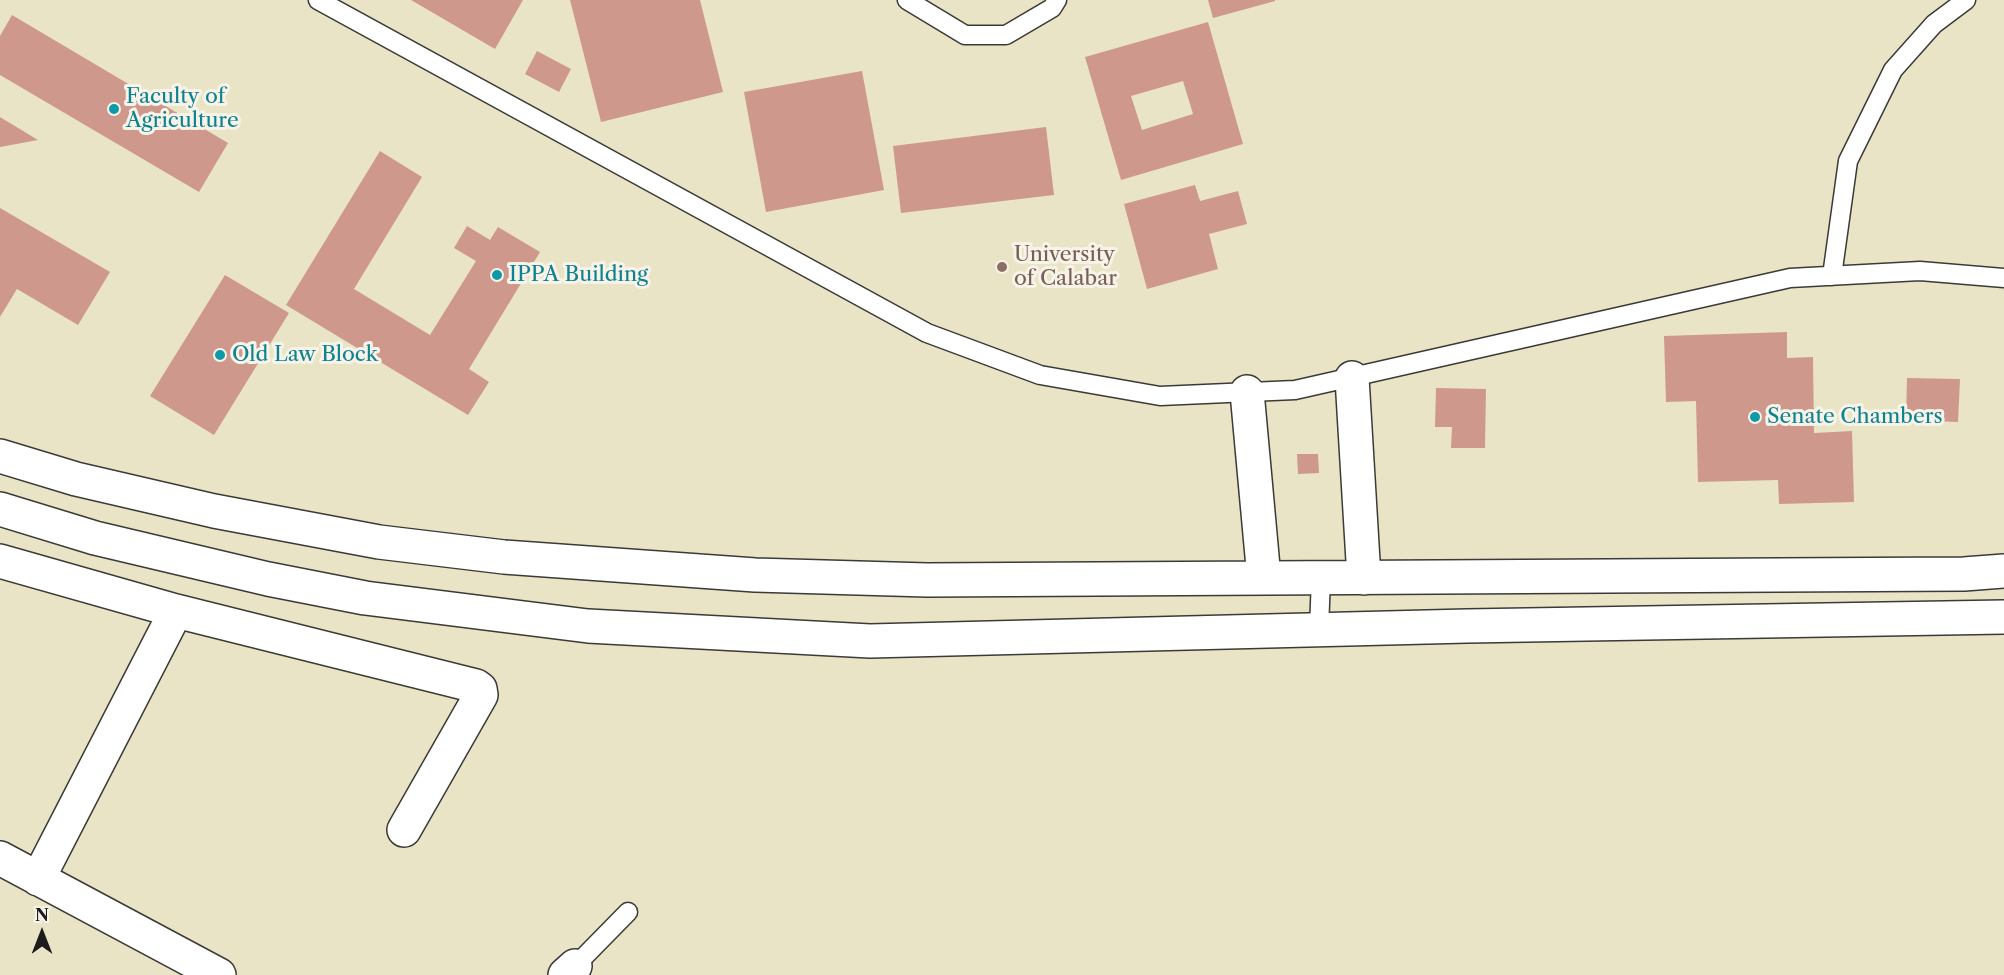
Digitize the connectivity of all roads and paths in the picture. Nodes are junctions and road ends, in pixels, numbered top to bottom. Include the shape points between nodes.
1 (318, 0) edge
2 (907, 0) edge
3 (1056, 0) edge
4 (1966, 0) edge
5 (1832, 276) junction
6 (2004, 278) edge
7 (1352, 378) junction
8 (1248, 392) junction
9 (0, 456) edge
10 (0, 509) edge
11 (0, 561) edge
12 (2004, 571) edge
13 (1264, 578) junction
14 (1321, 578) junction
15 (1364, 578) junction
16 (176, 611) junction
17 (2004, 617) edge
18 (1319, 629) junction
19 (404, 830) dead end
20 (0, 858) edge
21 (38, 879) junction
22 (628, 912) dead end
23 (570, 970) edge
24 (219, 975) edge

1 - 8 lane via 927,333 1040,375 1160,396
2 - 3 lane via 965,35 1006,35 1052,9
4 - 5 lane via 1934,24 1893,70 1848,160
5 - 6 lane via 1920,271
5 - 7 lane via 1790,278
7 - 8 lane via 1295,390
7 - 15 street
8 - 13 street
9 - 13 street via 214,511 379,542 504,556 755,575
10 - 18 street via 95,538 268,579 364,598 588,626 870,641
11 - 16 street
12 - 15 street
13 - 14 street
14 - 15 street
14 - 18 lane
16 - 19 street via 480,689 481,695
16 - 21 street
17 - 18 street
20 - 21 street
21 - 24 street
22 - 23 lane

